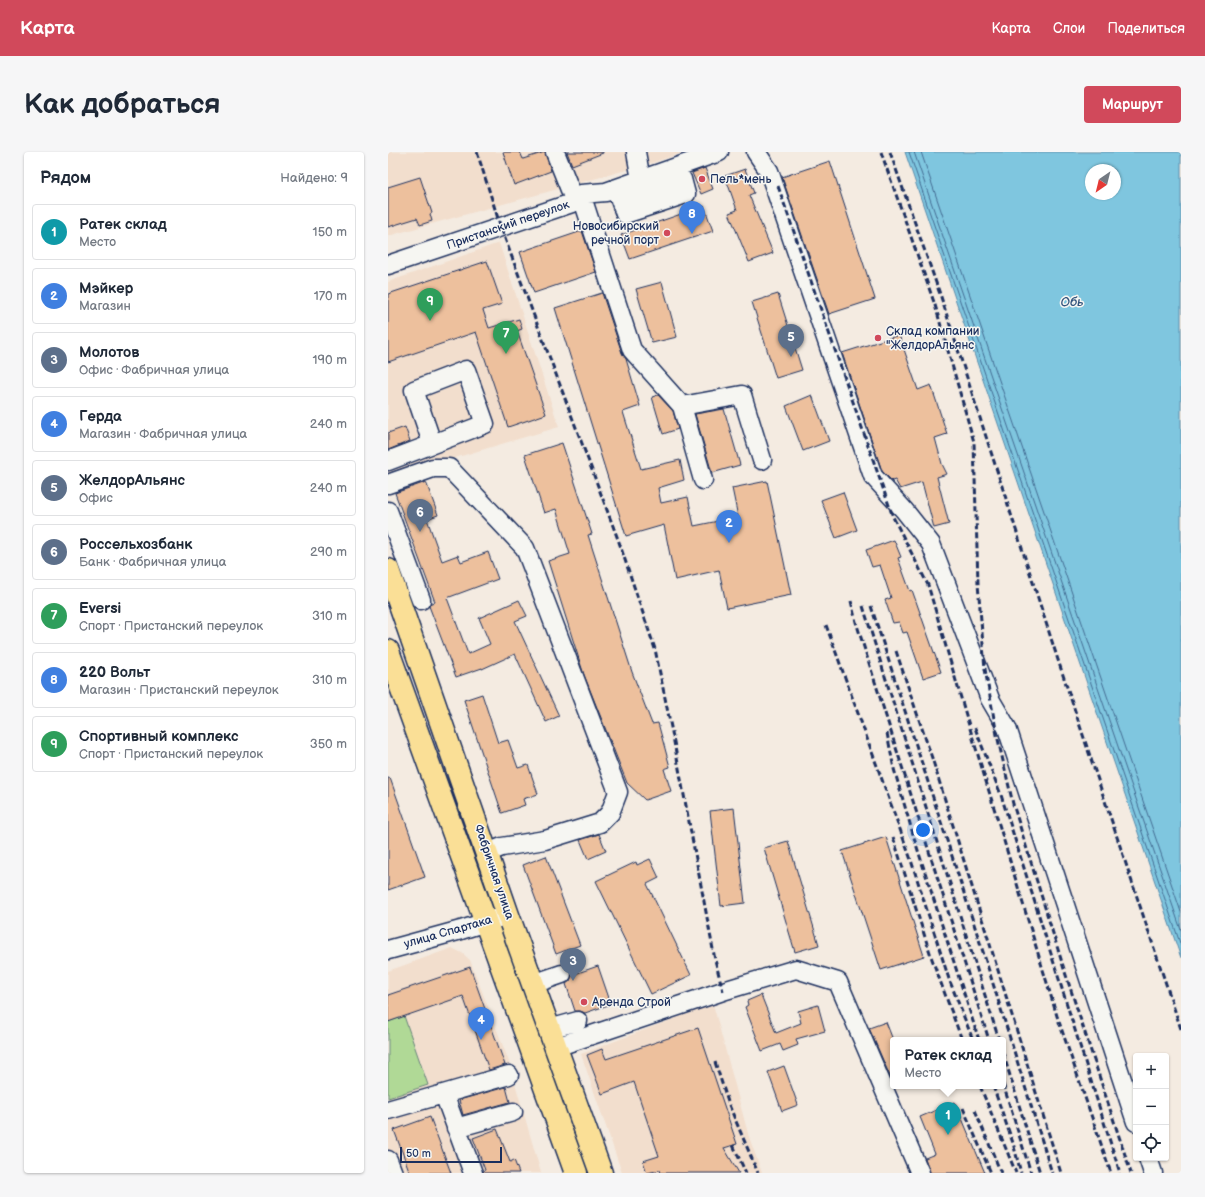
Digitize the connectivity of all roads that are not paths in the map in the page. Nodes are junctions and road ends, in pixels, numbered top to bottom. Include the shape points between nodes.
1 (555, 152) edge
2 (719, 152) edge
3 (756, 152) edge
4 (632, 154) edge
5 (641, 180) junction
6 (606, 192) junction
7 (578, 198) junction
8 (622, 206) dead end
9 (388, 265) edge
10 (682, 406) junction
11 (432, 443) dead end
12 (762, 460) dead end
13 (388, 461) edge
14 (703, 480) dead end
15 (388, 484) edge
16 (388, 511) edge
17 (388, 570) edge
18 (421, 600) dead end
19 (390, 665) edge
20 (487, 853) junction
21 (508, 915) junction
22 (485, 922) junction
23 (388, 948) edge
24 (562, 974) dead end
25 (533, 984) junction
26 (578, 1021) dead end
27 (553, 1038) junction
28 (509, 1075) dead end
29 (444, 1094) junction
30 (388, 1110) edge
31 (513, 1112) dead end
32 (1133, 1113) edge
33 (456, 1128) junction
34 (1149, 1161) edge
35 (472, 1173) edge
36 (576, 1173) edge
37 (601, 1173) edge
38 (920, 1173) edge
39 (1153, 1173) edge

1 - 7 street
2 - 5 street, Пристанский переулок
3 - 32 street via 769,171 873,476 931,544 990,699 1007,728
4 - 5 street
5 - 6 street, Пристанский переулок
6 - 7 street, Пристанский переулок
6 - 8 street via 613,204
7 - 9 street, Пристанский переулок
7 - 10 street via 632,350
10 - 12 street via 742,395
10 - 14 street
11 - 13 street
15 - 20 street via 433,468 450,468 525,548 618,792 610,813 600,823 545,840 502,847
16 - 18 street
17 - 20 main road, Фабричная улица
19 - 22 main road, Фабричная улица
20 - 21 main road, Фабричная улица
21 - 22 street, улица Спартака
21 - 25 main road, Фабричная улица
22 - 23 street, улица Спартака
22 - 36 main road, Фабричная улица
24 - 25 street
25 - 27 main road, Фабричная улица
26 - 27 street
27 - 37 main road, Фабричная улица
27 - 38 street via 796,969 838,982
28 - 29 street
29 - 30 street
29 - 33 street
31 - 33 street
33 - 35 street
34 - 39 street

